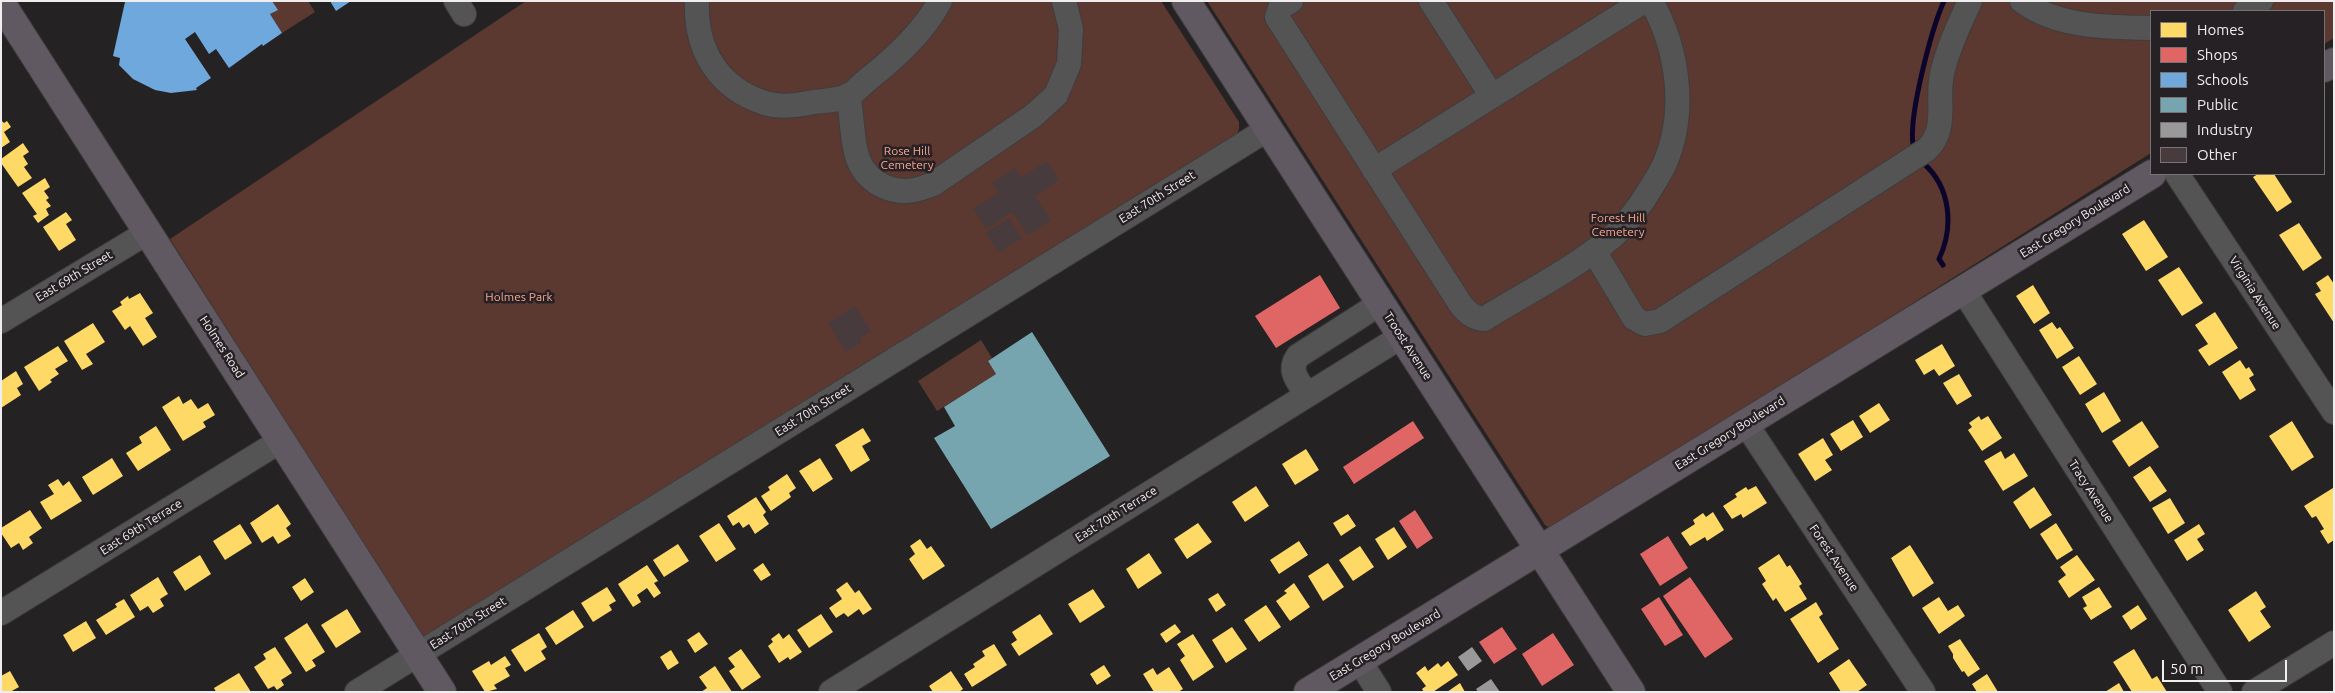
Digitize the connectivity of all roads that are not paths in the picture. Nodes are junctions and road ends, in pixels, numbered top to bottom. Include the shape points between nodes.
1 (697, 1) edge
2 (940, 1) edge
3 (1064, 1) edge
4 (1186, 1) edge
5 (1290, 1) edge
6 (1431, 1) edge
7 (1644, 1) edge
8 (1652, 1) edge
9 (1970, 1) edge
10 (2261, 1) edge
11 (1, 3) edge
12 (2032, 4) edge
13 (2247, 10) edge
14 (2150, 28) edge
15 (848, 95) junction
16 (1492, 96) junction
17 (1268, 129) junction
18 (1374, 170) junction
19 (2150, 175) edge
20 (2178, 175) edge
21 (148, 232) junction
22 (1594, 251) junction
23 (1963, 290) junction
24 (1381, 303) junction
25 (1, 321) edge
26 (1402, 336) junction
27 (1307, 395) junction
28 (2334, 412) edge
29 (1746, 424) junction
30 (282, 440) junction
31 (1540, 550) junction
32 (1, 613) edge
33 (2334, 643) edge
34 (418, 654) junction
35 (1359, 660) junction
36 (357, 692) edge
37 (442, 692) edge
38 (831, 692) edge
39 (1308, 692) edge
40 (1379, 692) edge
41 (1630, 692) edge
42 (1923, 692) edge
43 (2220, 692) edge
44 (2254, 692) edge

1 - 15 street via 697,27 706,55 718,73 737,90 766,103 790,106
2 - 15 street via 933,14 892,60
3 - 15 street via 1071,29 1069,64 1056,95 1033,116 933,184 915,192 895,191 872,181 862,170 854,146
4 - 17 main road, Troost Avenue
5 - 18 street via 1280,8 1277,16
6 - 16 street
7 - 16 street
8 - 22 street via 1661,19 1676,74 1674,136 1665,163 1634,213 1614,236
9 - 22 street via 1948,50 1942,76 1939,131 1935,142 1926,150 1660,321 1646,324 1634,318
10 - 13 street
11 - 21 main road, Holmes Road
12 - 14 street via 2055,17 2081,23
16 - 18 street
17 - 24 main road, Troost Avenue
17 - 34 street, East 70th Street
18 - 22 street via 1461,305 1476,318 1484,319
19 - 23 main road, East Gregory Boulevard
20 - 28 street, Virginia Avenue
21 - 25 street, East 69th Street
21 - 30 main road, Holmes Road
23 - 29 main road, East Gregory Boulevard
23 - 43 street, Tracy Avenue
24 - 26 main road, Troost Avenue
24 - 27 street via 1298,356 1292,370
26 - 27 street, East 70th Terrace
26 - 31 main road, Troost Avenue
27 - 38 street, East 70th Terrace
29 - 31 main road, East Gregory Boulevard
29 - 42 street, Forest Avenue
30 - 32 street, East 69th Terrace
30 - 34 main road, Holmes Road
31 - 35 main road, East Gregory Boulevard
31 - 41 main road, Troost Avenue
33 - 44 street
34 - 36 street, East 70th Street
34 - 37 main road, Holmes Road
35 - 39 main road, East Gregory Boulevard
35 - 40 street

